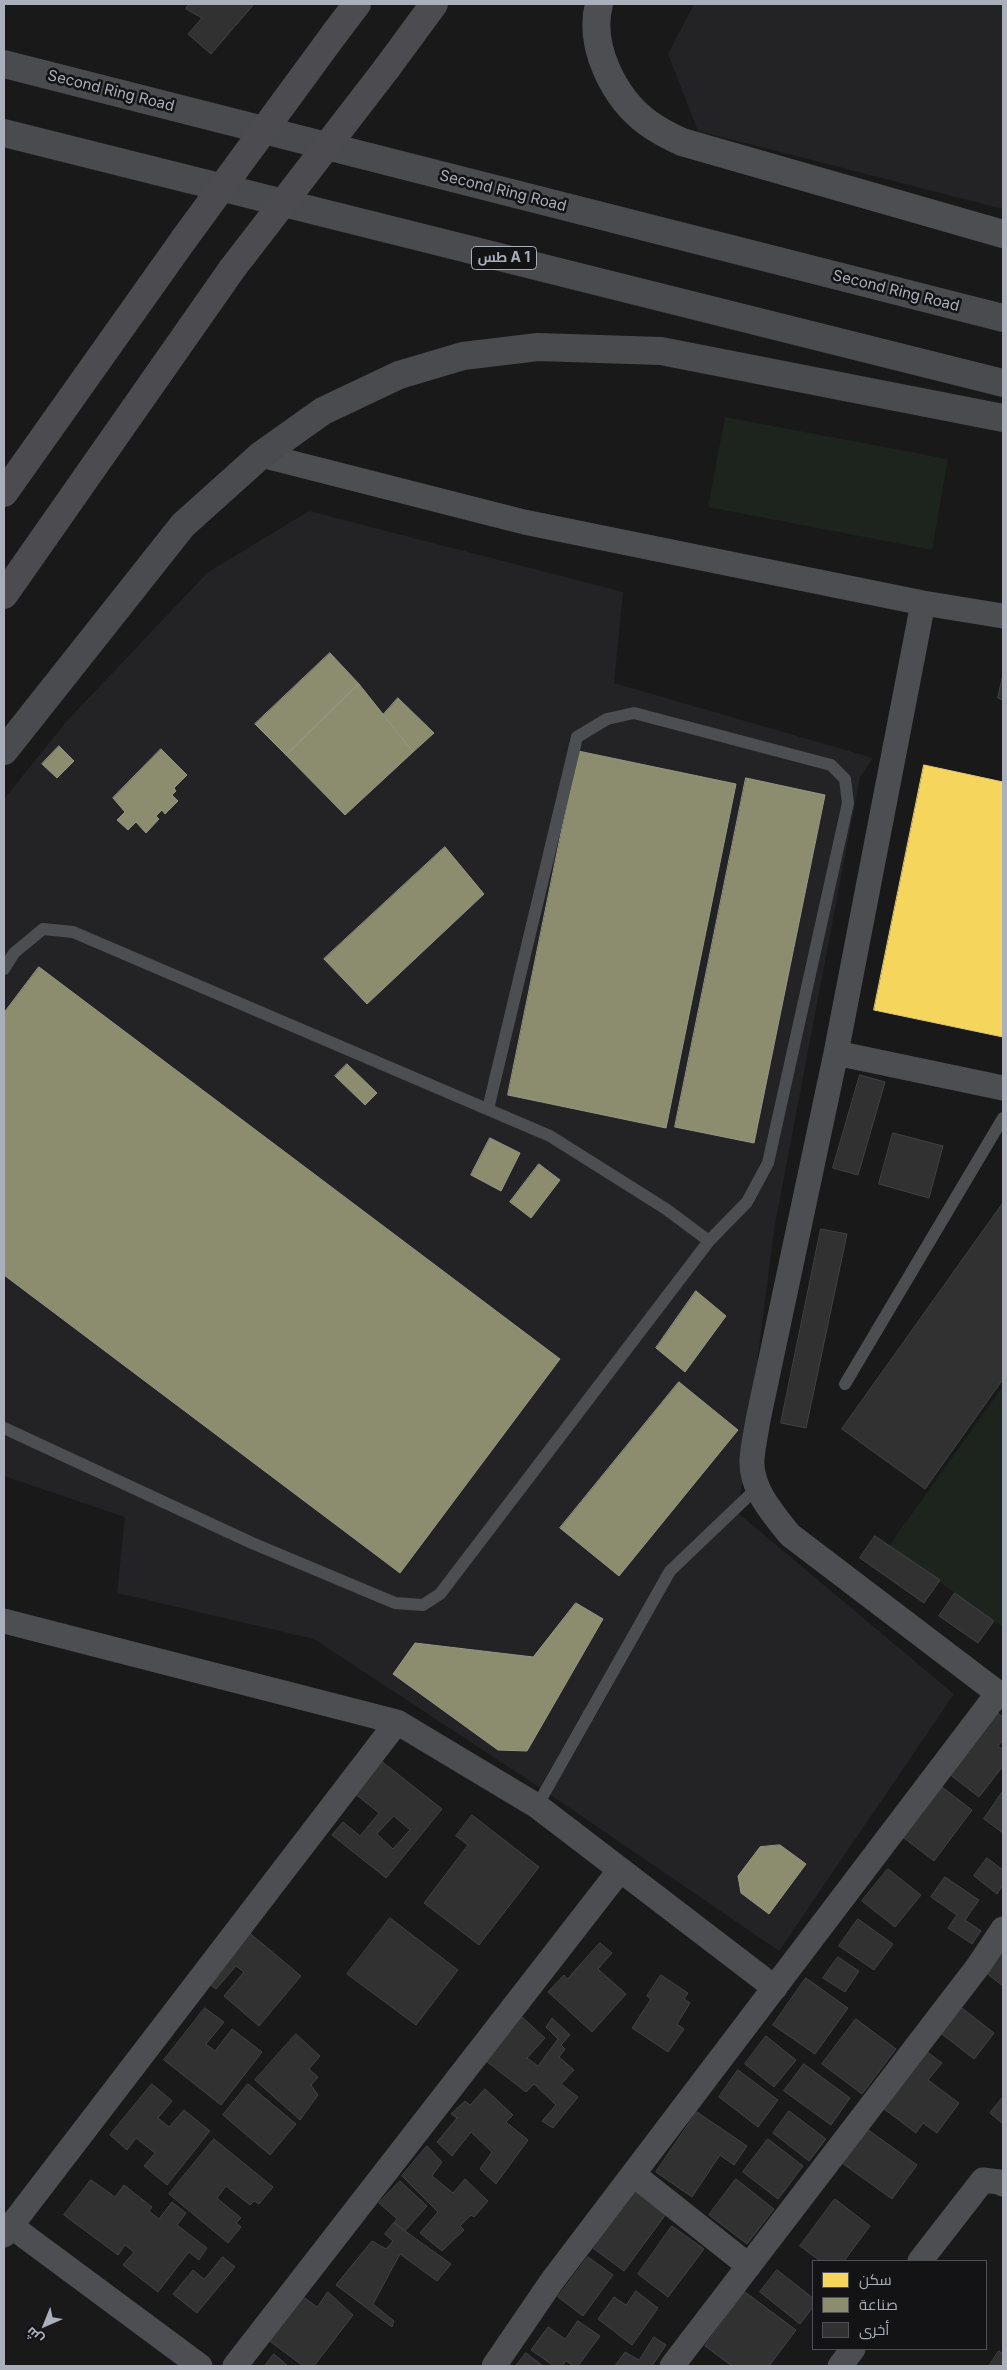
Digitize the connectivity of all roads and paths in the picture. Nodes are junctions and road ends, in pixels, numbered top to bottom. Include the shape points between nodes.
1 (357, 4) edge
2 (434, 4) edge
3 (599, 4) edge
4 (4, 64) edge
5 (4, 133) edge
6 (1003, 234) edge
7 (1003, 318) edge
8 (1003, 383) edge
9 (1003, 418) edge
10 (261, 455) junction
11 (4, 493) edge
12 (4, 595) edge
13 (923, 603) junction
14 (1003, 616) edge
15 (4, 751) edge
16 (4, 969) edge
17 (836, 1054) junction
18 (1003, 1088) edge
19 (488, 1109) junction
20 (1003, 1118) edge
21 (709, 1241) junction
22 (845, 1384) dead end
23 (4, 1428) edge
24 (758, 1487) junction
25 (4, 1620) edge
26 (1001, 1695) edge
27 (397, 1722) junction
28 (537, 1806) junction
29 (620, 1870) junction
30 (1003, 1929) edge
31 (775, 1988) junction
32 (633, 2174) junction
33 (1002, 2181) edge
34 (7, 2230) edge
35 (921, 2260) edge
36 (748, 2266) junction
37 (852, 2350) edge
38 (200, 2366) edge
39 (235, 2366) edge
40 (494, 2366) edge
41 (672, 2366) edge
42 (840, 2366) edge

1 - 11 main road, bridge via 184,239
2 - 12 main road, bridge via 232,269
3 - 6 street via 597,34 606,69 632,107 647,123 666,135
4 - 7 highway, Second Ring Road
5 - 8 highway, طس A 1
9 - 10 highway via 662,352 538,347 463,356 399,375 323,411
10 - 13 street via 524,522
10 - 15 highway via 183,525
13 - 14 street
13 - 17 street
16 - 19 lane via 14,953 42,929 73,932
17 - 18 street
17 - 24 street via 758,1420 752,1461
19 - 21 lane via 550,1136 666,1209
19 - 21 lane via 577,737 607,719 634,713 831,765 845,779 848,802 768,1163 747,1202
20 - 22 lane
21 - 23 lane via 440,1594 423,1605 396,1603 261,1546
24 - 26 street via 770,1510 790,1535
24 - 28 lane via 670,1571
25 - 27 street
26 - 31 street
27 - 28 street
27 - 34 street
28 - 29 street
29 - 31 street
29 - 39 street
30 - 36 street via 979,1965
31 - 32 street
32 - 36 street
32 - 40 street via 552,2281
33 - 35 street via 982,2180
34 - 38 street
36 - 41 street
37 - 42 street

